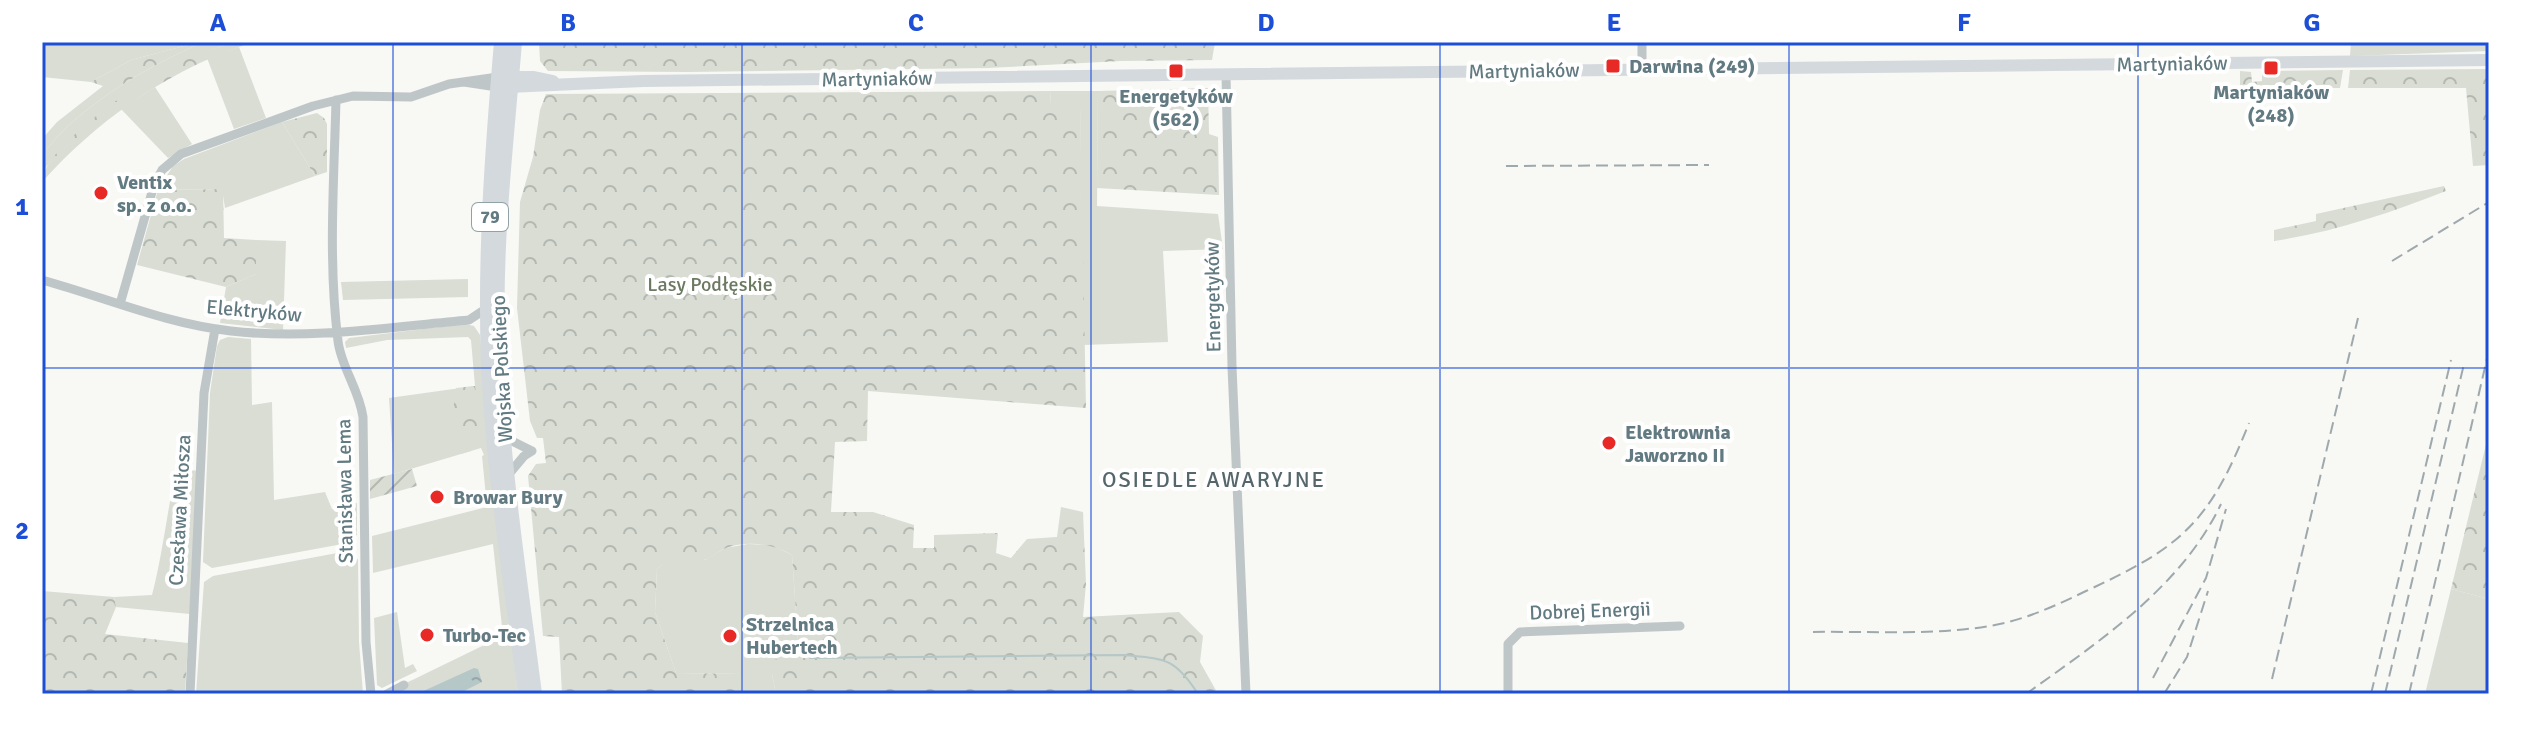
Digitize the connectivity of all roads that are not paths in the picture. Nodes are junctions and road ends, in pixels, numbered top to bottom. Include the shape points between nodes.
1 (501, 42) edge
2 (515, 42) edge
3 (1642, 42) edge
4 (514, 60) junction
5 (2489, 60) edge
6 (1642, 69) junction
7 (1226, 74) junction
8 (505, 82) junction
9 (531, 82) junction
10 (336, 100) junction
11 (510, 106) junction
12 (42, 280) edge
13 (120, 304) junction
14 (487, 308) junction
15 (469, 320) junction
16 (215, 329) junction
17 (487, 329) junction
18 (337, 332) junction
19 (504, 437) junction
20 (508, 475) junction
21 (1680, 626) dead end
22 (404, 685) dead end
23 (190, 694) edge
24 (371, 694) edge
25 (387, 694) edge
26 (525, 694) edge
27 (535, 694) edge
28 (1246, 694) edge
29 (1508, 694) edge

1 - 8 main road, Wojska Polskiego / 79
2 - 4 main road, Wojska Polskiego / 79
3 - 6 street
4 - 8 main road, Wojska Polskiego / 79
4 - 9 main road
5 - 6 main road, Martyniaków
6 - 7 main road, Martyniaków
7 - 9 main road, Martyniaków
7 - 28 street, Energetyków
8 - 9 main road, Martyniaków
8 - 10 street via 445,85 411,97
8 - 11 main road, Wojska Polskiego / 79
8 - 14 main road, Wojska Polskiego / 79
9 - 11 main road
10 - 13 street via 190,150 167,164 154,185
10 - 18 street, Stanisława Lema via 332,253
11 - 19 main road, Wojska Polskiego / 79 via 498,270
12 - 13 street, Elektryków
13 - 16 street, Elektryków
14 - 15 street, Elektryków
14 - 17 main road, Wojska Polskiego / 79
15 - 17 street
15 - 18 street, Elektryków
16 - 18 street, Elektryków via 284,335
16 - 23 street, Czesława Miłosza via 204,393
17 - 26 main road, Wojska Polskiego / 79 via 493,430
18 - 24 street, Stanisława Lema via 363,417
19 - 20 main road, Wojska Polskiego / 79
19 - 20 street via 532,451
20 - 27 main road, Wojska Polskiego / 79
21 - 29 street, Dobrej Energii via 1520,632 1508,644
22 - 25 street

